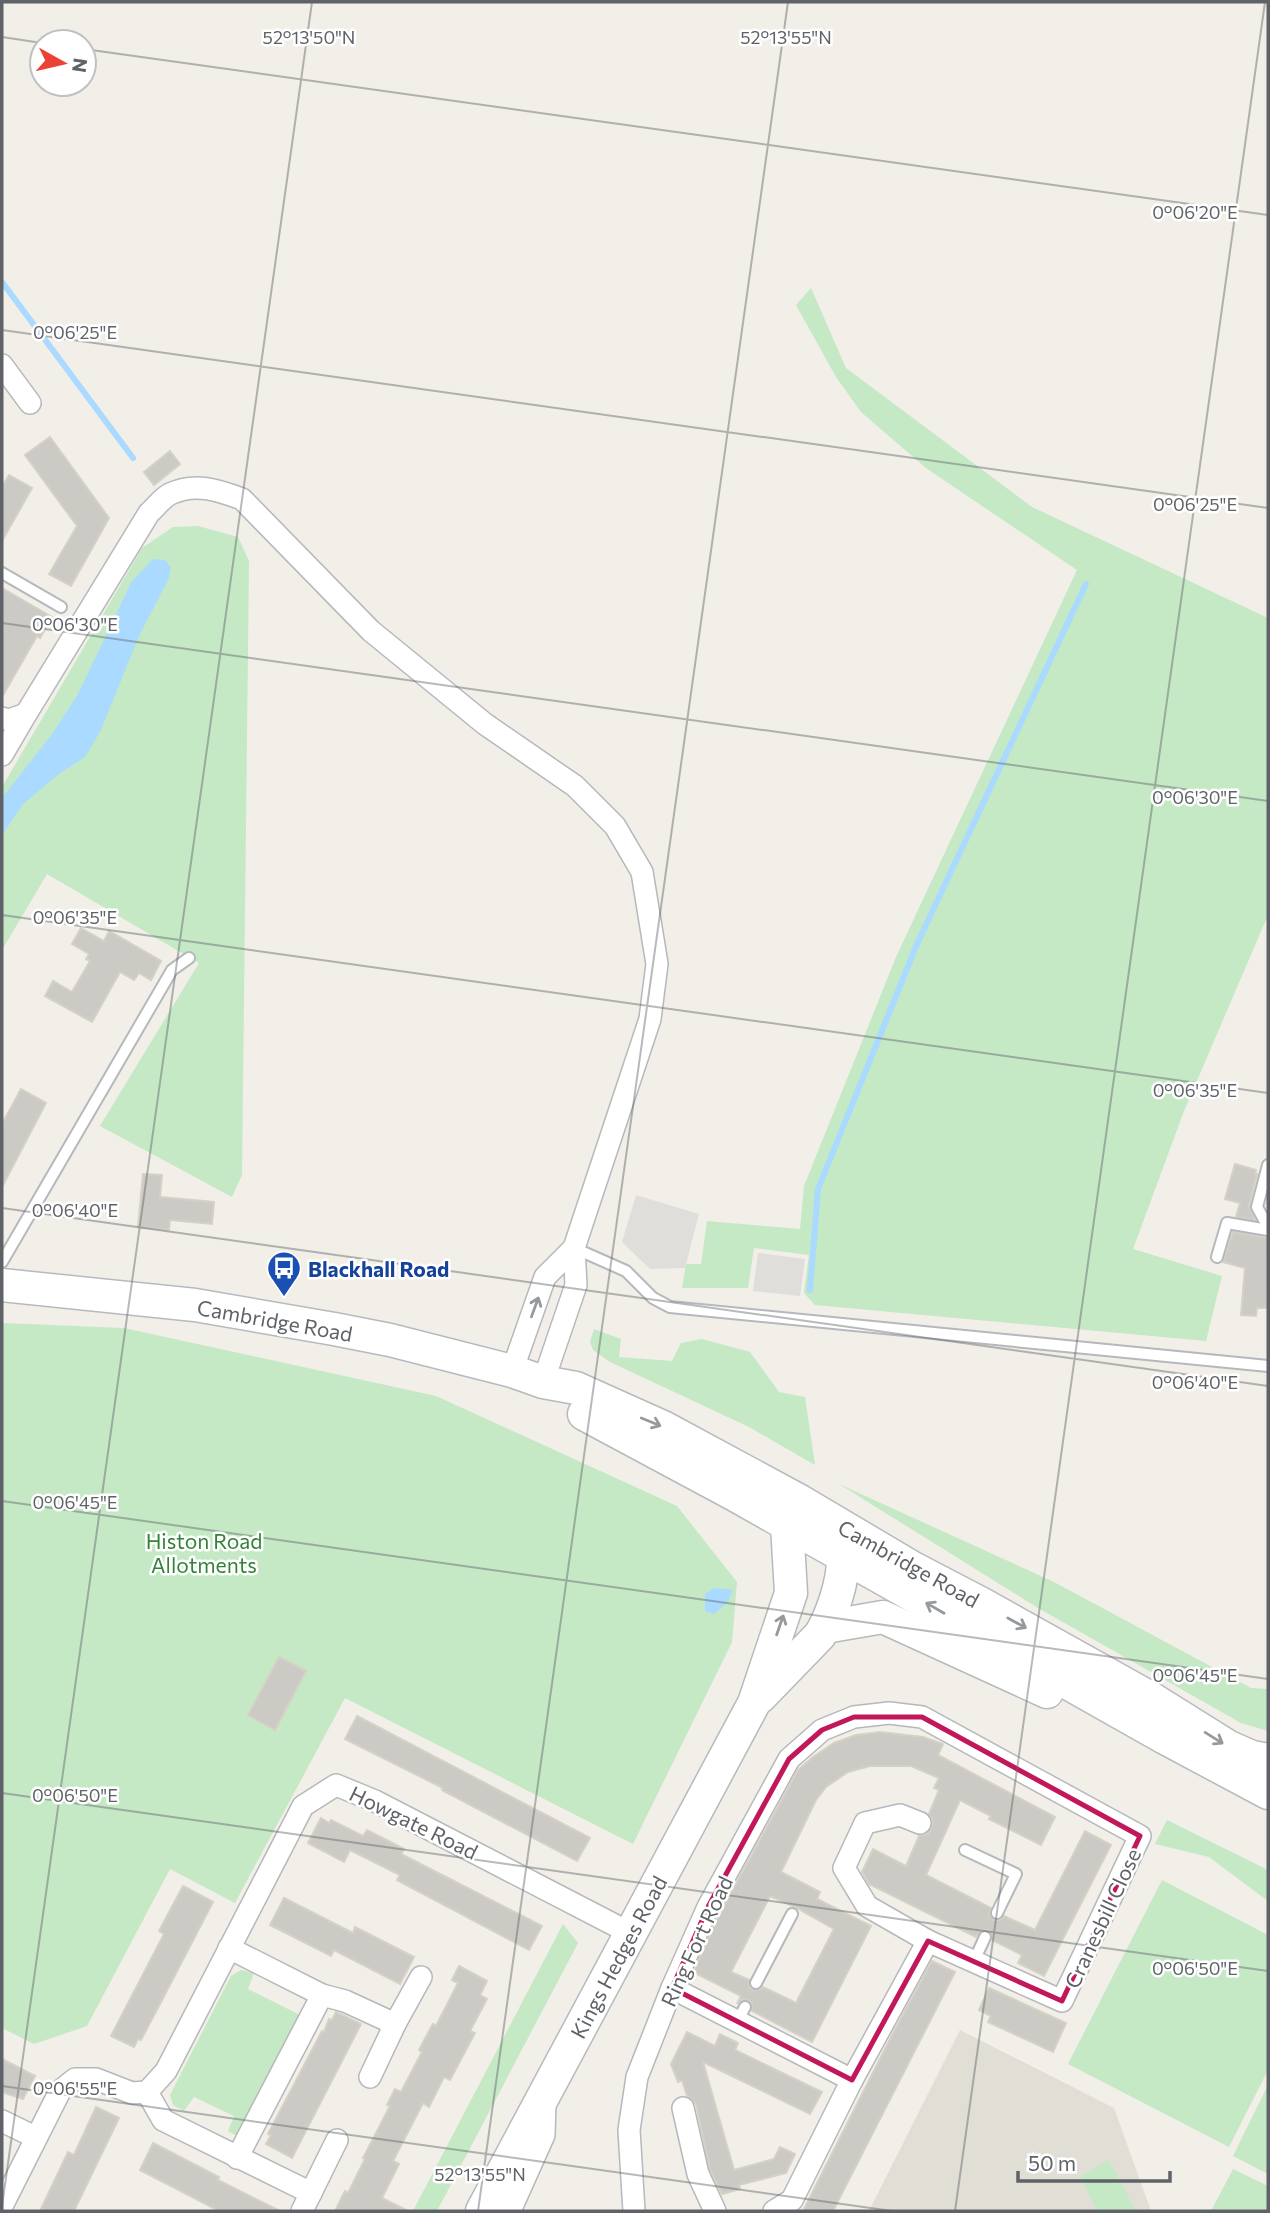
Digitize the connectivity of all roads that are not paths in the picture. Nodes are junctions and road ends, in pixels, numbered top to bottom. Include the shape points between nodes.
1 (2, 365) edge
2 (30, 402) dead end
3 (2, 573) edge
4 (61, 607) dead end
5 (26, 714) junction
6 (2, 718) edge
7 (2, 755) edge
8 (189, 958) dead end
9 (1268, 1165) edge
10 (1268, 1228) edge
11 (574, 1248) junction
12 (1217, 1257) dead end
13 (2, 1262) edge
14 (2, 1285) edge
15 (1268, 1366) edge
16 (512, 1371) junction
17 (543, 1382) junction
18 (794, 1513) junction
19 (857, 1550) junction
20 (791, 1593) junction
21 (825, 1628) junction
22 (754, 1703) junction
23 (854, 1717) joint
24 (1166, 1738) junction
25 (1268, 1760) edge
26 (1268, 1793) edge
27 (920, 1823) dead end
28 (965, 1850) dead end
29 (997, 1913) dead end
30 (792, 1914) dead end
31 (630, 1933) junction
32 (985, 1937) dead end
33 (928, 1941) junction
34 (229, 1948) junction
35 (974, 1961) junction
36 (421, 1977) dead end
37 (756, 1983) dead end
38 (672, 1988) junction
39 (322, 1995) junction
40 (394, 2024) junction
41 (370, 2077) dead end
42 (852, 2080) junction
43 (147, 2092) junction
44 (546, 2094) junction
45 (683, 2108) dead end
46 (2, 2121) edge
47 (35, 2137) junction
48 (337, 2140) dead end
49 (237, 2158) junction
50 (306, 2202) edge
51 (2, 2206) edge
52 (482, 2211) edge
53 (510, 2211) edge
54 (634, 2211) edge
55 (715, 2211) edge
56 (774, 2211) edge

1 - 2 street
3 - 4 lane
5 - 6 street
5 - 7 street
5 - 11 street via 149,513 169,494 203,487 242,499 371,631 485,724 575,786 615,826 642,872 657,964 650,1019
8 - 13 lane via 172,970
9 - 10 lane via 1256,1207
10 - 12 lane via 1227,1223
11 - 15 lane via 626,1271 653,1298 670,1307
16 -> 11 street via 545,1277
11 - 17 street via 576,1285
14 - 16 main road, Cambridge Road via 234,1311 390,1340
16 - 17 main road, Cambridge Road
17 - 18 main road, Cambridge Road via 576,1388 663,1427
18 - 19 main road
18 - 20 main road, Kings Hedges Road
19 - 20 main road
19 - 21 main road, Kings Hedges Road
24 -> 19 main road, Cambridge Road
19 -> 25 main road, Cambridge Road via 1143,1694 1229,1747
22 -> 20 main road, Kings Hedges Road
21 - 22 main road, Kings Hedges Road
21 - 24 main road, Cambridge Road via 883,1617 1074,1704
22 - 31 main road, Kings Hedges Road
23 - 35 street, Cranesbill Close via 889,1713 922,1717 1140,1836 1062,2001
23 - 38 street, Ring Fort Road via 822,1730 789,1759 708,1907
24 - 26 main road, Cambridge Road
27 - 33 street, Cranesbill Close via 900,1815 865,1823 844,1868 867,1906
28 - 29 lane via 1016,1874
30 - 37 lane
31 - 34 street, Howgate Road via 337,1785 303,1806
31 - 44 main road, Kings Hedges Road
32 - 35 lane
33 - 35 street, Cranesbill Close
33 - 42 street
34 - 39 street
34 - 43 street, Howgate Road via 166,2071
36 - 40 street
38 - 42 street via 741,2014
38 - 54 street, Ring Fort Road via 634,2094 629,2130
39 - 40 street
39 - 49 street
40 - 41 street
42 - 56 street via 792,2200
43 - 47 street via 132,2093 96,2079 75,2079 60,2091
43 - 49 street via 163,2120
44 - 52 main road, Kings Hedges Road
44 - 53 street via 544,2135
45 - 55 street via 698,2174
46 - 47 street
47 - 51 street
48 - 50 street
49 - 50 street

